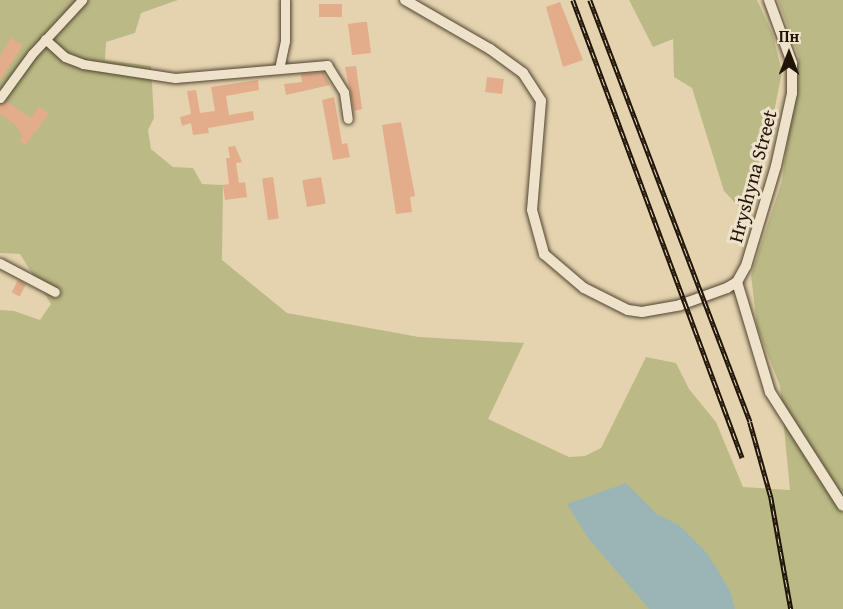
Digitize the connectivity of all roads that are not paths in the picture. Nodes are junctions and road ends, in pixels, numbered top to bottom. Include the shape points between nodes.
1 (82, 0) edge
2 (285, 0) edge
3 (405, 0) edge
4 (770, 0) edge
5 (45, 39) junction
6 (279, 69) junction
7 (0, 98) edge
8 (348, 119) dead end
9 (0, 263) edge
10 (737, 282) junction
11 (56, 292) dead end
12 (843, 506) edge

1 - 5 street
2 - 6 street via 285,41
3 - 10 street via 490,49 524,73 534,88 541,101 542,118 532,210 544,254 584,288 628,310 657,312
4 - 10 street, Hryshyna Street via 792,63 792,93 764,210
5 - 6 street via 66,57 83,64 163,76 199,77
5 - 7 street
6 - 8 street via 330,67 344,92
9 - 11 street
10 - 12 street via 770,392

